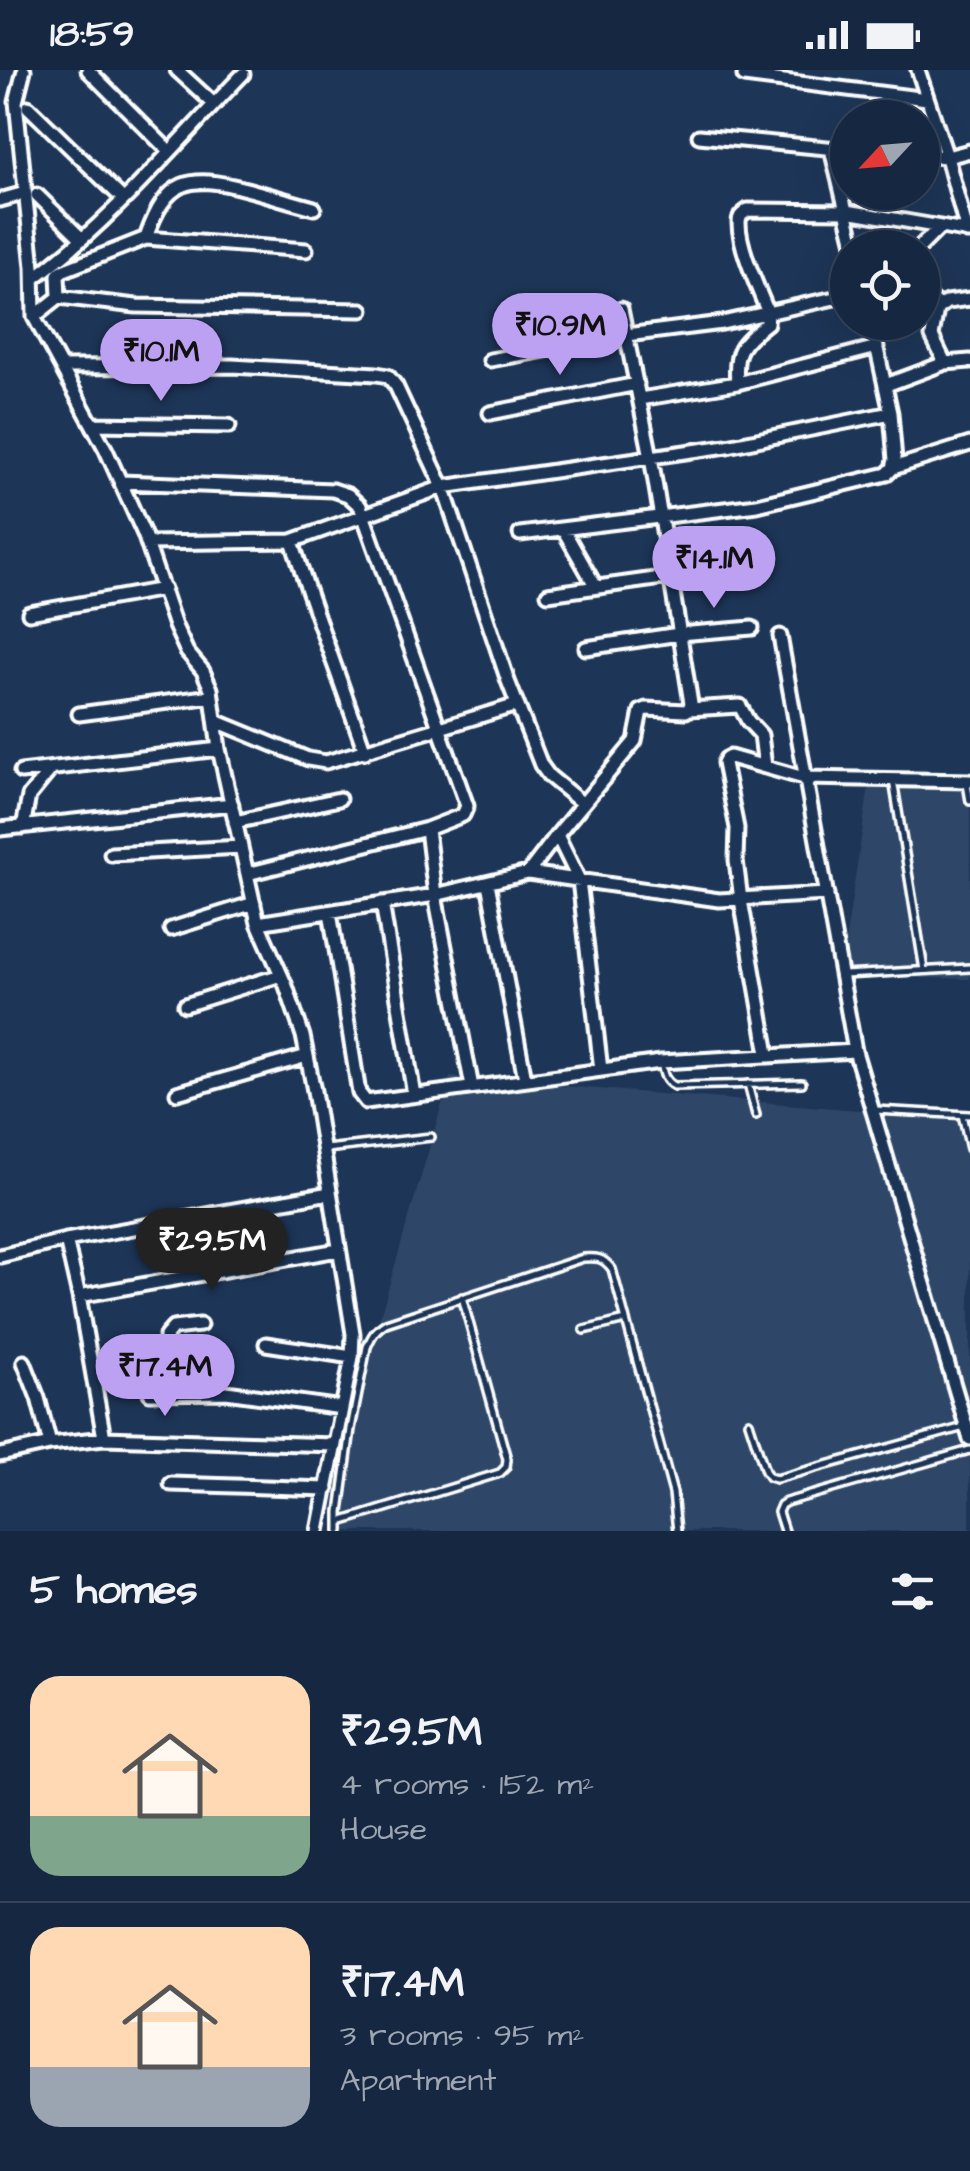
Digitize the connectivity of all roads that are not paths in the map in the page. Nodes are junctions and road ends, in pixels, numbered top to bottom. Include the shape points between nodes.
1 (24, 70) edge
2 (88, 70) edge
3 (177, 70) edge
4 (918, 70) edge
5 (243, 74) dead end
6 (744, 76) dead end
7 (926, 99) junction
8 (214, 104) junction
9 (28, 107) dead end
10 (699, 136) dead end
11 (830, 149) edge
12 (169, 150) junction
13 (970, 152) edge
14 (940, 157) edge
15 (946, 157) junction
16 (970, 190) edge
17 (31, 194) junction
18 (123, 199) junction
19 (0, 200) edge
20 (959, 203) junction
21 (314, 208) dead end
22 (847, 211) junction
23 (939, 228) joint
24 (851, 230) edge
25 (968, 232) edge
26 (146, 238) junction
27 (82, 239) junction
28 (306, 250) dead end
29 (34, 278) junction
30 (60, 297) junction
31 (830, 298) edge
32 (970, 299) edge
33 (940, 305) edge
34 (621, 309) dead end
35 (362, 310) dead end
36 (768, 313) junction
37 (34, 317) junction
38 (626, 334) junction
39 (876, 340) edge
40 (934, 340) edge
41 (877, 347) junction
42 (490, 360) dead end
43 (970, 361) edge
44 (945, 363) junction
45 (62, 367) junction
46 (737, 383) junction
47 (637, 384) junction
48 (886, 386) junction
49 (640, 399) junction
50 (490, 413) dead end
51 (891, 413) junction
52 (92, 424) junction
53 (229, 426) dead end
54 (970, 444) edge
55 (651, 458) junction
56 (894, 468) junction
57 (120, 482) junction
58 (443, 487) junction
59 (364, 515) junction
60 (659, 518) junction
61 (563, 528) junction
62 (520, 534) dead end
63 (292, 541) junction
64 (148, 542) junction
65 (762, 564) dead end
66 (670, 576) junction
67 (596, 588) junction
68 (164, 589) junction
69 (548, 594) dead end
70 (29, 613) dead end
71 (752, 628) dead end
72 (679, 634) junction
73 (780, 636) dead end
74 (586, 648) dead end
75 (212, 696) junction
76 (517, 705) junction
77 (689, 709) junction
78 (79, 714) dead end
79 (216, 721) junction
80 (438, 730) junction
81 (220, 749) junction
82 (366, 752) junction
83 (765, 767) junction
84 (51, 769) junction
85 (21, 772) dead end
86 (804, 778) junction
87 (892, 780) junction
88 (968, 782) edge
89 (339, 798) dead end
90 (970, 801) edge
91 (232, 804) junction
92 (583, 804) junction
93 (235, 822) junction
94 (23, 827) junction
95 (0, 829) edge
96 (427, 829) junction
97 (557, 834) junction
98 (241, 847) junction
99 (111, 854) dead end
100 (528, 873) junction
101 (247, 874) junction
102 (579, 880) junction
103 (488, 883) junction
104 (827, 894) junction
105 (435, 895) junction
106 (741, 900) junction
107 (254, 903) junction
108 (382, 904) junction
109 (330, 912) junction
110 (258, 923) junction
111 (171, 929) dead end
112 (970, 968) edge
113 (924, 970) junction
114 (281, 975) junction
115 (841, 975) junction
116 (185, 1006) dead end
117 (855, 1051) junction
118 (768, 1054) junction
119 (307, 1056) junction
120 (661, 1062) junction
121 (601, 1070) junction
122 (525, 1079) junction
123 (802, 1083) dead end
124 (748, 1084) junction
125 (472, 1087) junction
126 (177, 1092) dead end
127 (414, 1095) junction
128 (872, 1110) junction
129 (756, 1115) dead end
130 (966, 1115) edge
131 (431, 1137) dead end
132 (970, 1149) edge
133 (323, 1150) junction
134 (330, 1193) junction
135 (66, 1240) junction
136 (338, 1250) junction
137 (0, 1256) edge
138 (79, 1296) junction
139 (462, 1296) junction
140 (626, 1320) junction
141 (200, 1325) dead end
142 (584, 1330) dead end
143 (266, 1344) dead end
144 (352, 1358) junction
145 (24, 1362) dead end
146 (170, 1392) junction
147 (150, 1393) dead end
148 (342, 1408) junction
149 (749, 1422) dead end
150 (968, 1433) edge
151 (104, 1438) junction
152 (50, 1444) junction
153 (335, 1446) junction
154 (970, 1450) edge
155 (0, 1455) edge
156 (171, 1484) dead end
157 (327, 1489) junction
158 (340, 1522) junction
159 (318, 1531) edge
160 (340, 1531) edge
161 (677, 1531) edge
162 (784, 1531) edge

1 - 17 street via 16,102
2 - 12 street
3 - 8 street
4 - 7 street
5 - 8 street
6 - 7 street
7 - 15 street
8 - 12 street
9 - 18 street
10 - 11 street
12 - 18 street
13 - 15 street
14 - 15 street
15 - 20 street
16 - 20 street
17 - 19 street
17 - 27 street
17 - 29 street
18 - 27 street
20 - 25 street
21 - 26 street via 196,180 162,201
22 - 23 street
22 - 24 street
22 - 36 street via 742,214 746,254
23 - 25 street
26 - 28 street
26 - 30 street via 62,271
27 - 29 street
29 - 37 street
30 - 35 street via 136,306
30 - 37 street
31 - 36 street
32 - 33 street
34 - 38 street
36 - 38 street
36 - 46 street via 767,323 738,350
37 - 45 street
38 - 42 street
38 - 47 street
39 - 41 street
40 - 44 street
41 - 46 street
41 - 48 street
43 - 44 street
44 - 48 street
45 - 52 street
45 - 58 street via 232,366 388,376
46 - 49 street
47 - 49 street
47 - 50 street
48 - 51 street
49 - 55 street
51 - 55 street
51 - 56 street
52 - 53 street
52 - 57 street
54 - 56 street
55 - 58 street
55 - 60 street
56 - 60 street via 757,505
57 - 59 street via 332,490 348,495
57 - 64 street
58 - 59 street
58 - 76 street
59 - 63 street
59 - 80 street
60 - 61 street
60 - 66 street
61 - 62 street
61 - 67 street
63 - 64 street
63 - 82 street
64 - 68 street
65 - 66 street
66 - 67 street
66 - 72 street
67 - 69 street
68 - 70 street
68 - 75 street via 174,626
71 - 72 street
72 - 74 street
72 - 77 street
73 - 86 street
75 - 78 street
75 - 79 street
76 - 80 street
76 - 92 street via 541,765
77 - 83 street via 740,706 762,735
77 - 92 street via 642,711 635,741
79 - 81 street
79 - 82 street via 318,762
80 - 82 street
80 - 96 street via 467,806 463,815
81 - 84 street
81 - 91 street
83 - 86 street
83 - 106 street via 730,757 724,762
84 - 85 street
84 - 94 street via 30,796
86 - 87 street
86 - 104 street
87 - 88 street
87 - 113 lane
88 - 90 lane
89 - 93 street
91 - 93 street
91 - 94 street
92 - 97 street
93 - 98 street
94 - 95 street
96 - 101 street
96 - 105 street
97 - 100 street
97 - 102 street
98 - 99 street
98 - 101 street
100 - 102 street
100 - 103 street
101 - 107 street
102 - 106 street
102 - 121 street
103 - 105 street
103 - 122 street
104 - 106 street
104 - 115 street
105 - 108 street
105 - 125 street
106 - 118 street
107 - 110 street
107 - 111 street
108 - 109 street
108 - 127 street
109 - 110 street
109 - 127 street via 362,1099
110 - 114 street
112 - 113 lane
113 - 115 lane
114 - 116 street
114 - 119 street
115 - 117 street
117 - 118 street
117 - 128 street
118 - 120 street
119 - 126 street
119 - 133 street
120 - 121 street
120 - 124 lane via 674,1086
121 - 122 street
122 - 125 street
123 - 124 lane
124 - 129 lane
125 - 127 street
128 - 130 lane
128 - 150 street
130 - 132 lane
131 - 133 lane
133 - 134 street
134 - 135 street
134 - 136 street
135 - 137 street
135 - 138 street
136 - 138 street
136 - 144 street
138 - 151 street
139 - 140 lane via 598,1257 612,1269
139 - 158 lane via 372,1334
139 - 158 lane via 506,1467
140 - 142 lane
140 - 161 lane via 673,1493
141 - 146 street via 174,1328 166,1336
143 - 144 street
144 - 148 street
145 - 152 street
146 - 147 street
146 - 148 street via 226,1392
148 - 153 street
149 - 150 lane via 764,1471 776,1479
151 - 152 street
151 - 153 street
152 - 155 street
153 - 157 street
154 - 162 lane via 786,1502 778,1512
156 - 157 street
157 - 159 street
158 - 160 lane

